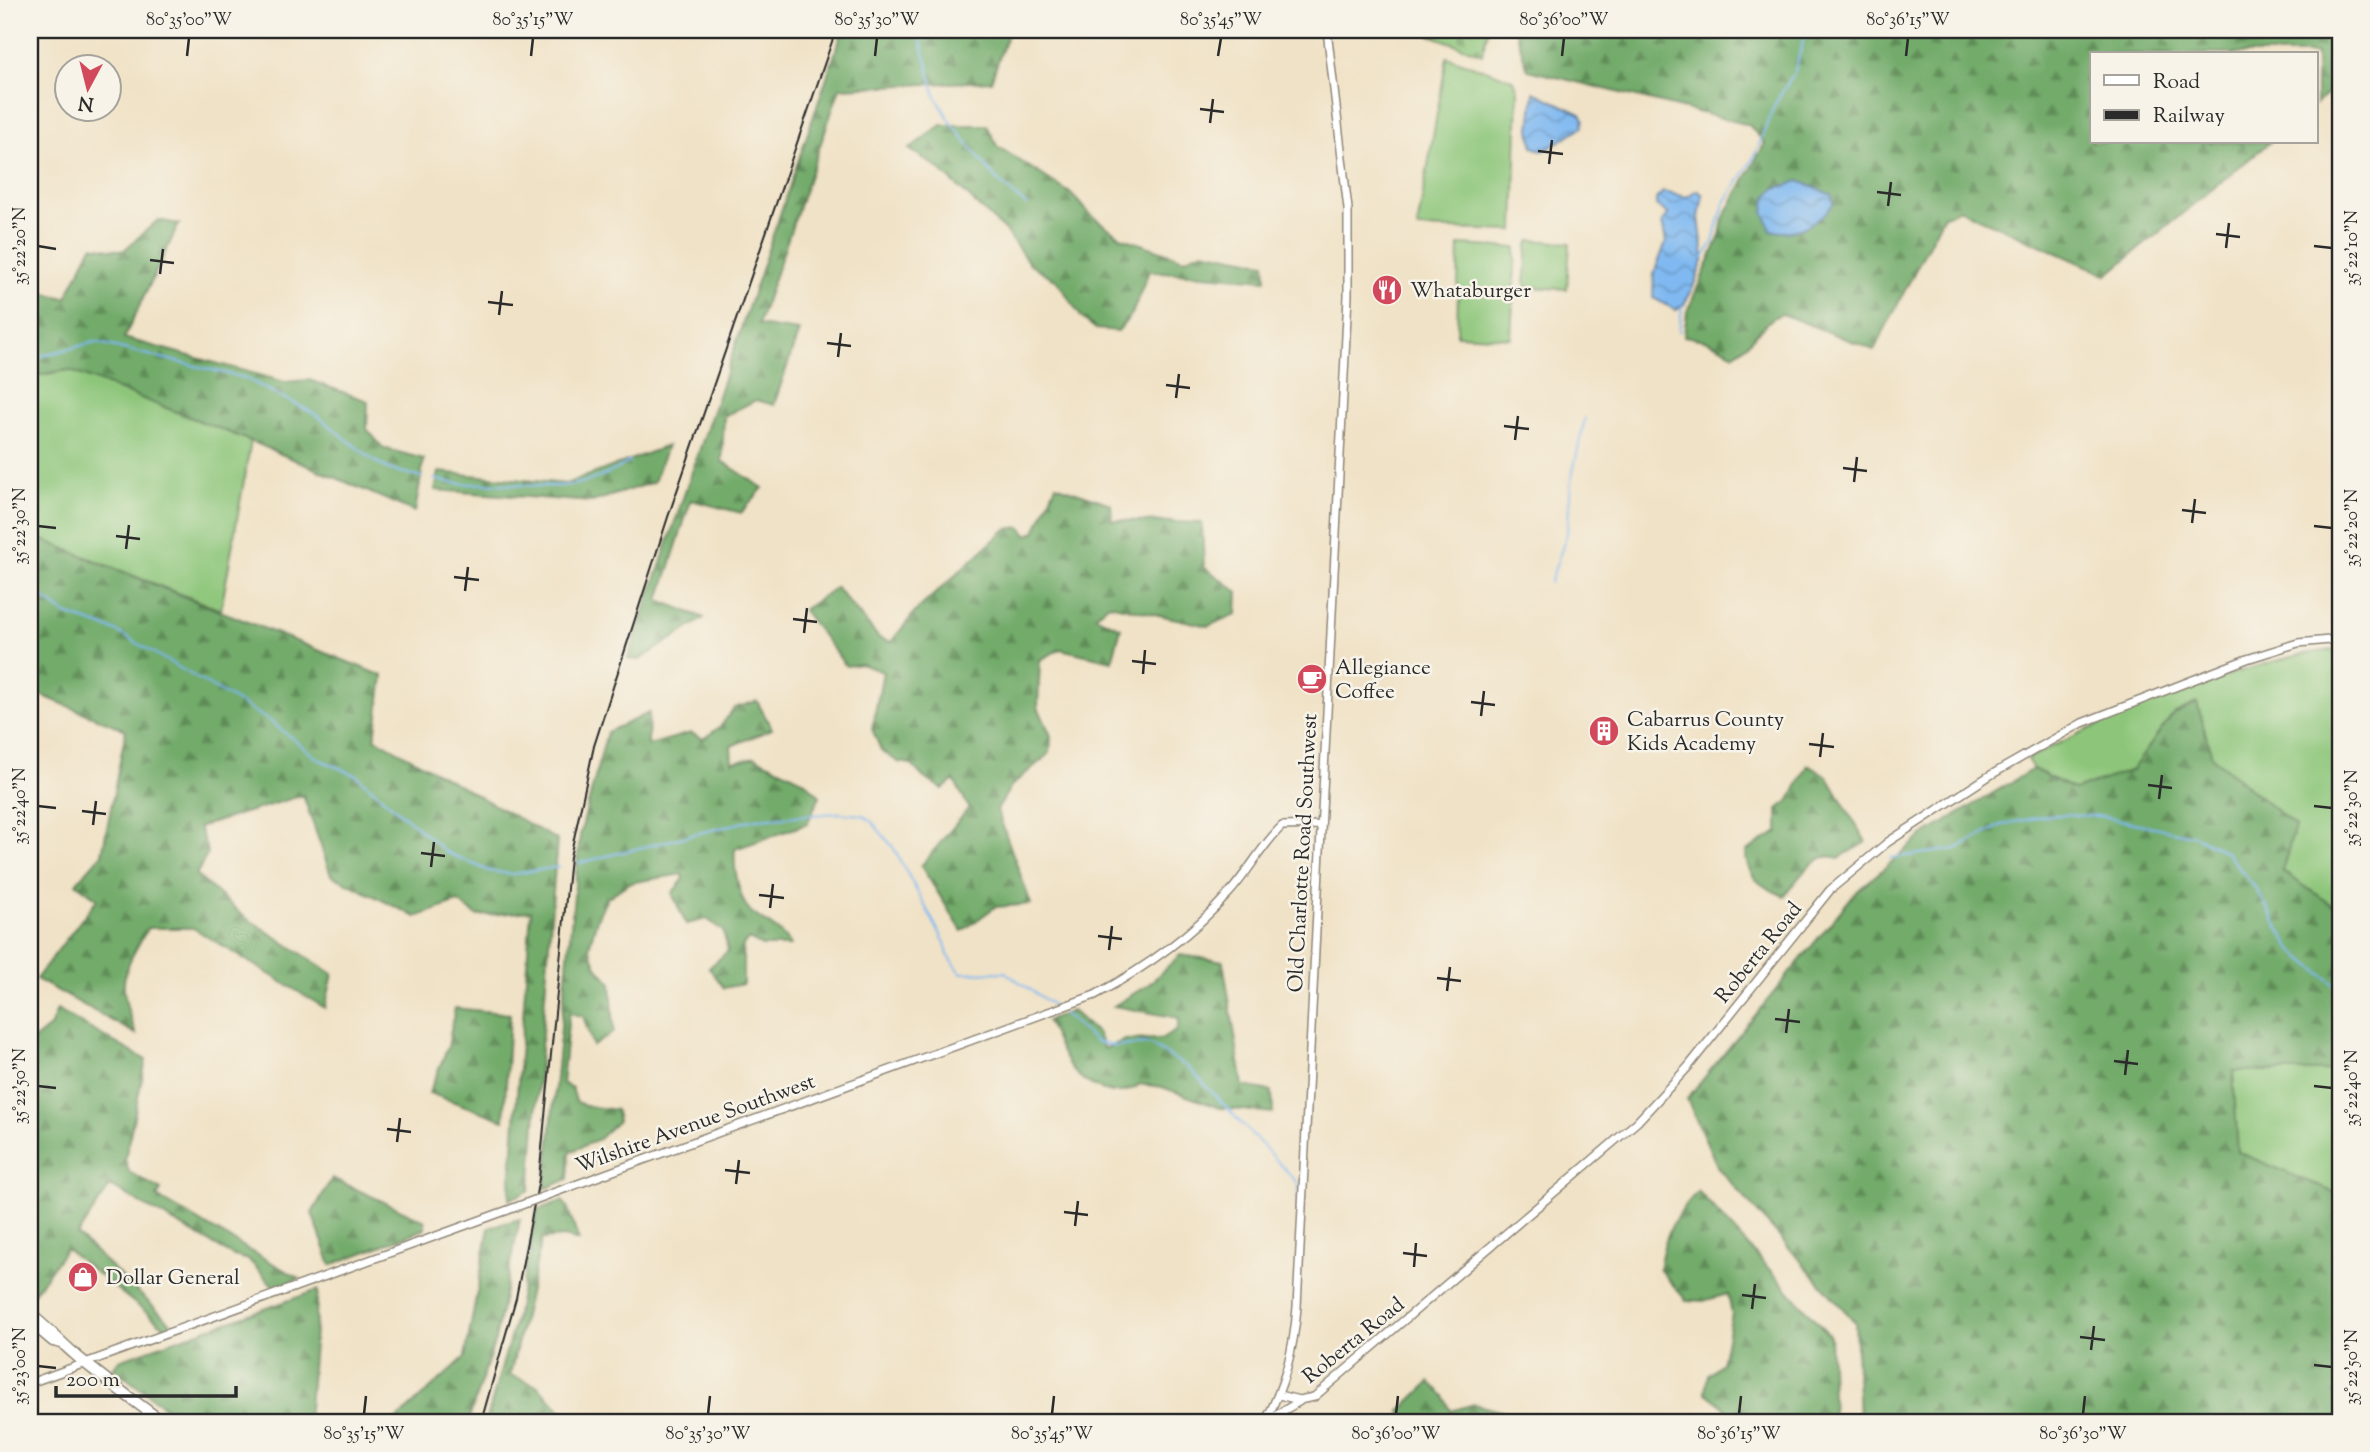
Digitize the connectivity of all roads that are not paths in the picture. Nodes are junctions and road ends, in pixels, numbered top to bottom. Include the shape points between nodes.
1 (1327, 30) edge
2 (2340, 639) edge
3 (1321, 825) junction
4 (30, 1314) edge
5 (30, 1322) edge
6 (61, 1343) junction
7 (85, 1362) junction
8 (30, 1383) edge
9 (1279, 1395) junction
10 (1304, 1400) junction
11 (163, 1422) edge
12 (1266, 1422) edge

1 - 3 street, Old Charlotte Road Southwest via 1348,209 1349,256
2 - 10 street, Roberta Road via 2276,650 2082,723 1888,842 1830,890 1688,1067 1623,1136 1314,1397
3 - 7 street, Wilshire Avenue Southwest, bridge via 1282,826 1230,893 1188,934 1095,995
3 - 9 street, Old Charlotte Road Southwest via 1296,1316 1292,1354
4 - 6 highway
5 - 6 highway
6 - 7 highway
7 - 8 street, Wilshire Avenue Southwest
7 - 11 highway
9 - 10 street, Roberta Road
9 - 12 street, Old Charlotte Road Southwest
10 - 12 street

